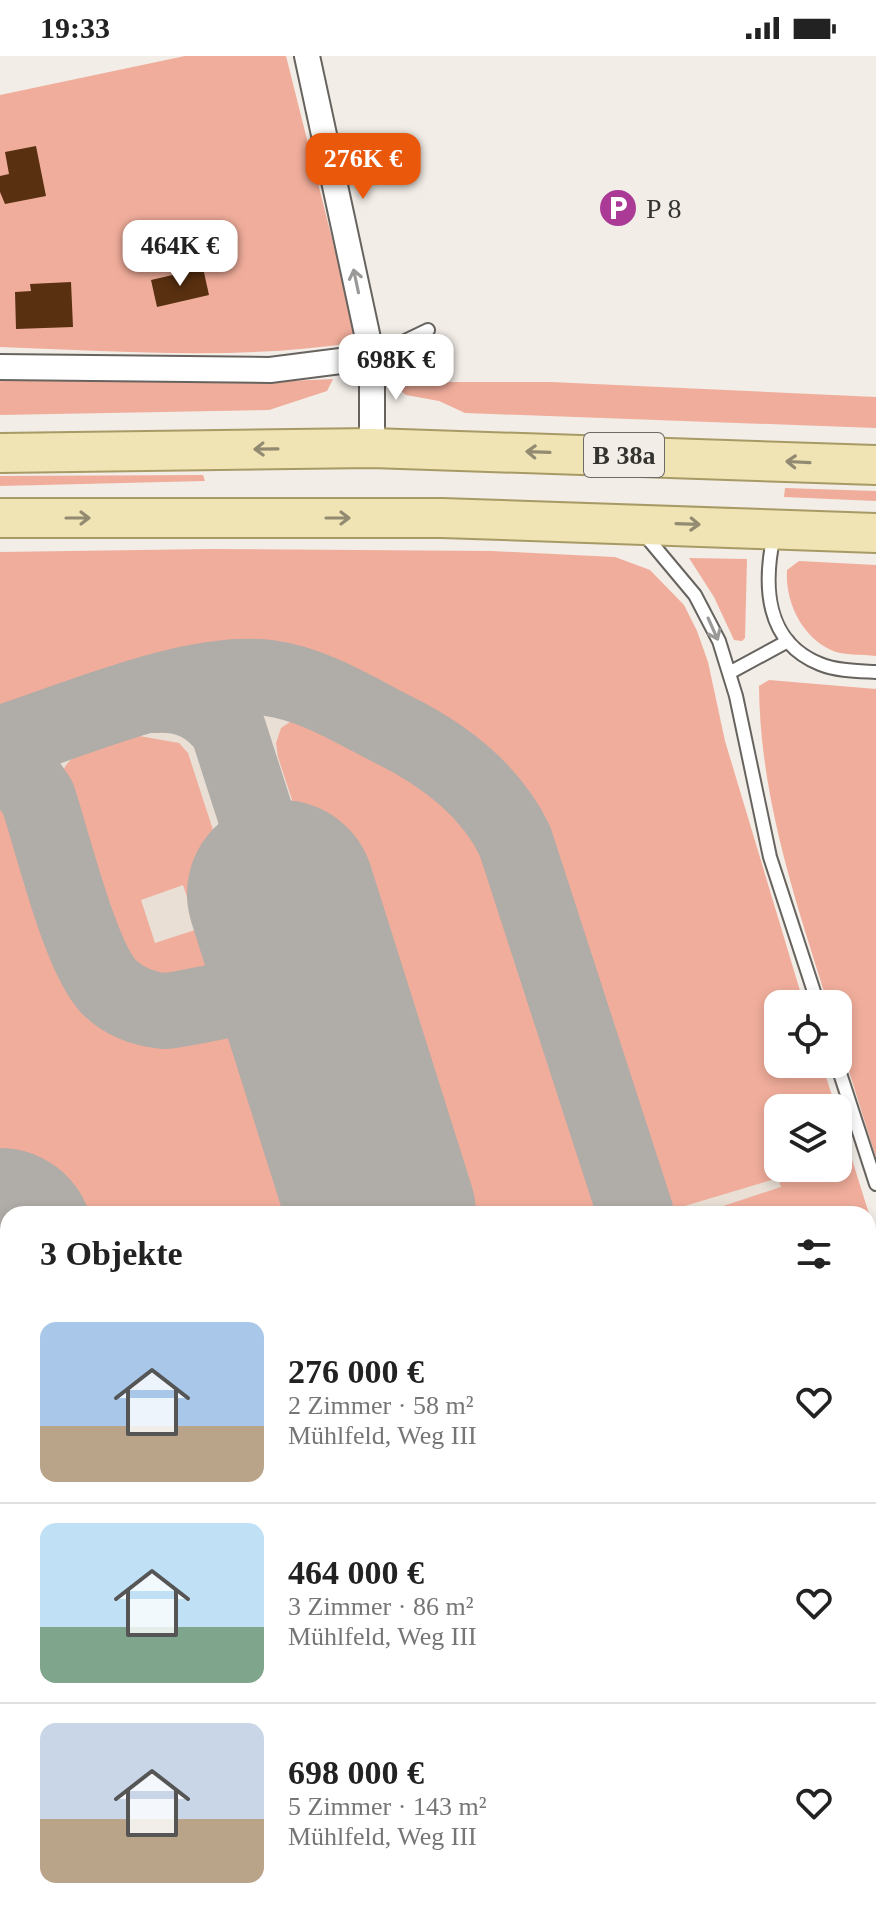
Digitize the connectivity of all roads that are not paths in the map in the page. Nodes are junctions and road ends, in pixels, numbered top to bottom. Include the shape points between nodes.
1 (307, 56) edge
2 (428, 330) dead end
3 (372, 357) junction
4 (0, 367) edge
5 (372, 448) junction
6 (0, 453) edge
7 (876, 465) edge
8 (0, 518) edge
9 (633, 522) junction
10 (775, 528) junction
11 (876, 533) edge
12 (788, 641) junction
13 (876, 672) edge
14 (729, 673) junction
15 (813, 990) edge
16 (842, 1078) edge
17 (876, 1184) edge

3 -> 1 street
2 - 3 lane
3 - 4 street via 270,370
3 - 5 street
5 -> 6 main road, B 38a
7 -> 5 main road, B 38a
8 -> 9 main road
9 -> 10 main road
9 -> 14 lane via 695,595
10 - 11 main road
10 - 12 lane via 768,597
12 - 13 lane via 818,664
12 - 14 lane
14 - 15 lane via 770,857
16 - 17 lane

